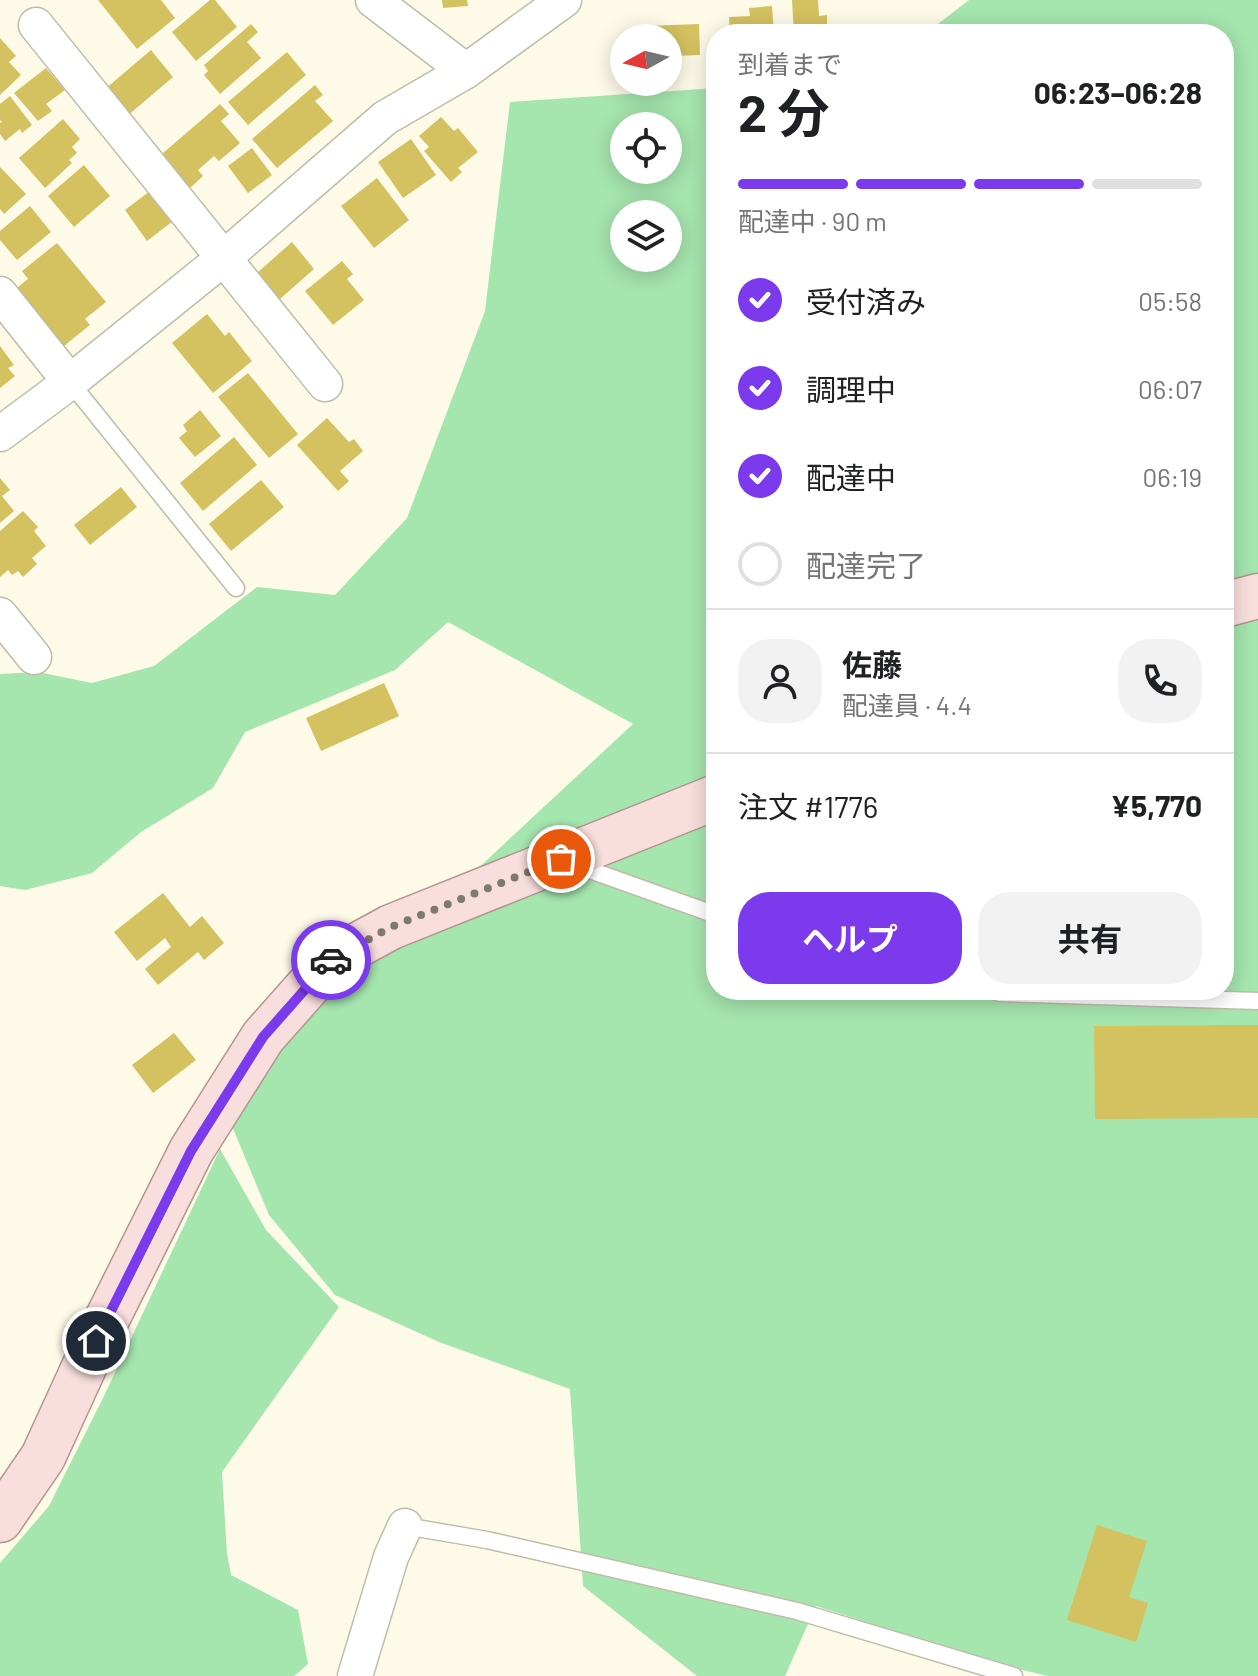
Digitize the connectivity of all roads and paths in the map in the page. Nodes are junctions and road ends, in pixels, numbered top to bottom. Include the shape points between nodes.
1 (373, 0) edge
2 (564, 0) edge
3 (36, 25) dead end
4 (466, 71) junction
5 (225, 257) junction
6 (0, 294) edge
7 (70, 382) junction
8 (325, 384) dead end
9 (0, 434) edge
10 (236, 588) dead end
11 (1258, 596) edge
12 (1234, 602) edge
13 (0, 615) edge
14 (34, 657) dead end
15 (706, 801) edge
16 (561, 859) junction
17 (706, 911) edge
18 (1226, 1000) edge
19 (1258, 1001) edge
20 (0, 1520) edge
21 (405, 1526) joint
22 (355, 1676) edge
23 (1014, 1676) edge

1 - 4 street
2 - 4 street
3 - 5 street
4 - 5 street via 385,118
5 - 7 street
5 - 8 street
6 - 7 street
7 - 9 street
7 - 10 lane
11 - 12 main road
13 - 14 street
15 - 16 main road
16 - 17 lane
16 - 20 main road via 391,927 332,959 263,1037 191,1151 43,1457
18 - 19 lane
21 - 22 street
21 - 23 lane via 797,1611

